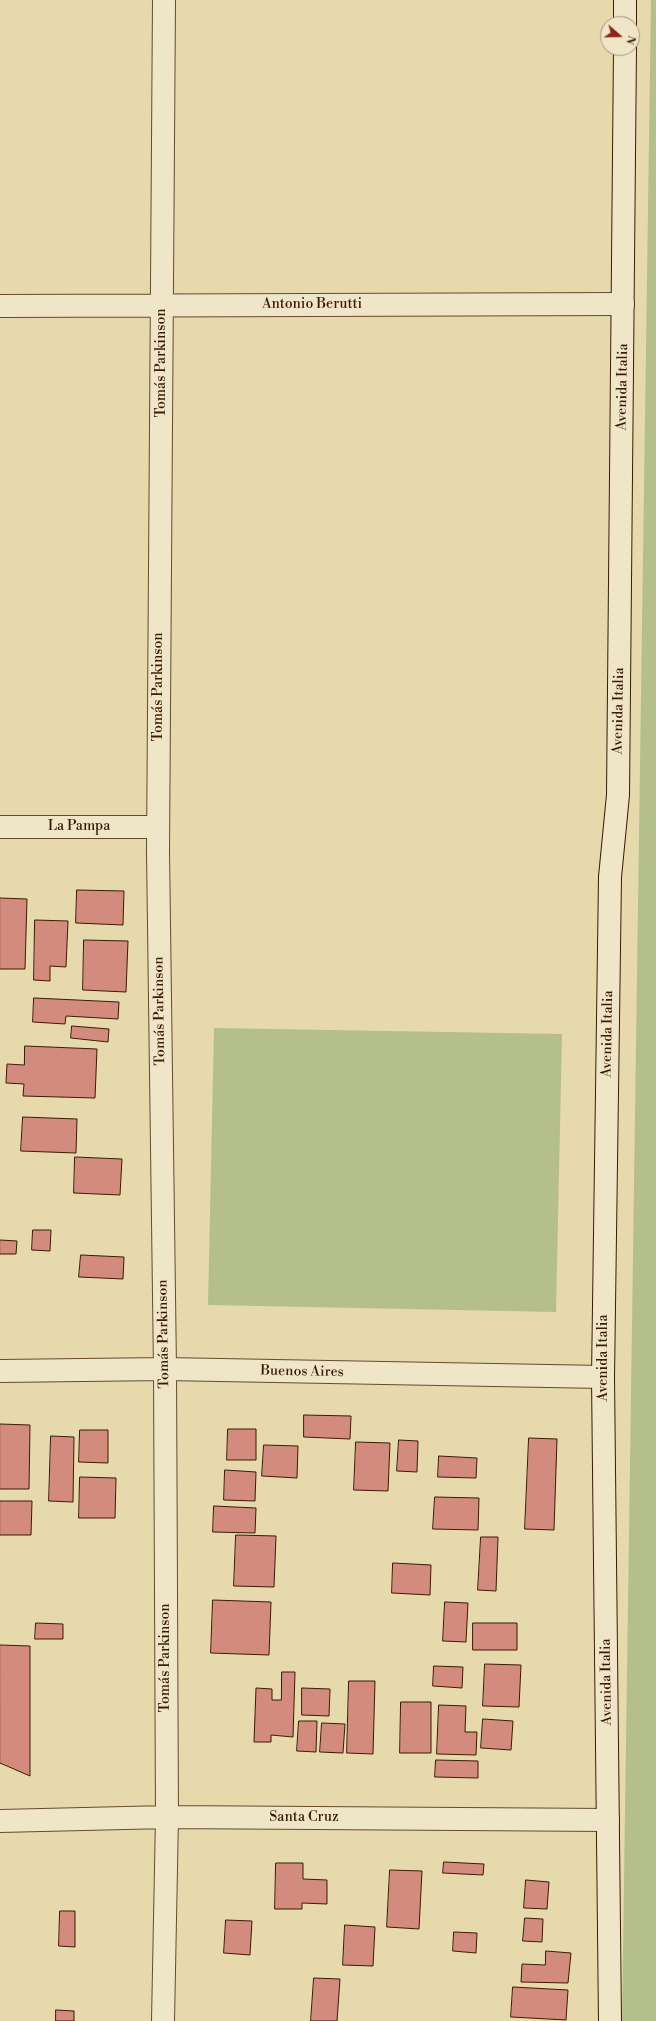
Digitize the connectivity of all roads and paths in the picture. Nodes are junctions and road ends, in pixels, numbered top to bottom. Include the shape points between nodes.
1 (164, 0) edge
2 (625, 0) edge
3 (625, 16) edge
4 (625, 56) edge
5 (624, 304) junction
6 (0, 306) edge
7 (162, 306) junction
8 (0, 827) edge
9 (158, 827) junction
10 (165, 1369) junction
11 (0, 1371) edge
12 (603, 1377) junction
13 (167, 1817) junction
14 (608, 1820) junction
15 (0, 1821) edge
16 (163, 2021) edge
17 (610, 2021) edge

1 - 7 street, Tomás Parkinson
2 - 3 street
4 - 5 street, Avenida Italia
5 - 7 street, Antonio Berutti
5 - 12 street, Avenida Italia via 618,795 610,877
6 - 7 street, Antonio Berutti
7 - 9 street, Tomás Parkinson
8 - 9 street, La Pampa
9 - 10 street, Tomás Parkinson
10 - 11 street, Buenos Aires
10 - 12 street, Buenos Aires
10 - 13 street, Tomás Parkinson
12 - 14 street, Avenida Italia
13 - 14 street, Santa Cruz
13 - 15 street, Santa Cruz
13 - 16 street, Tomás Parkinson
14 - 17 street, Avenida Italia

